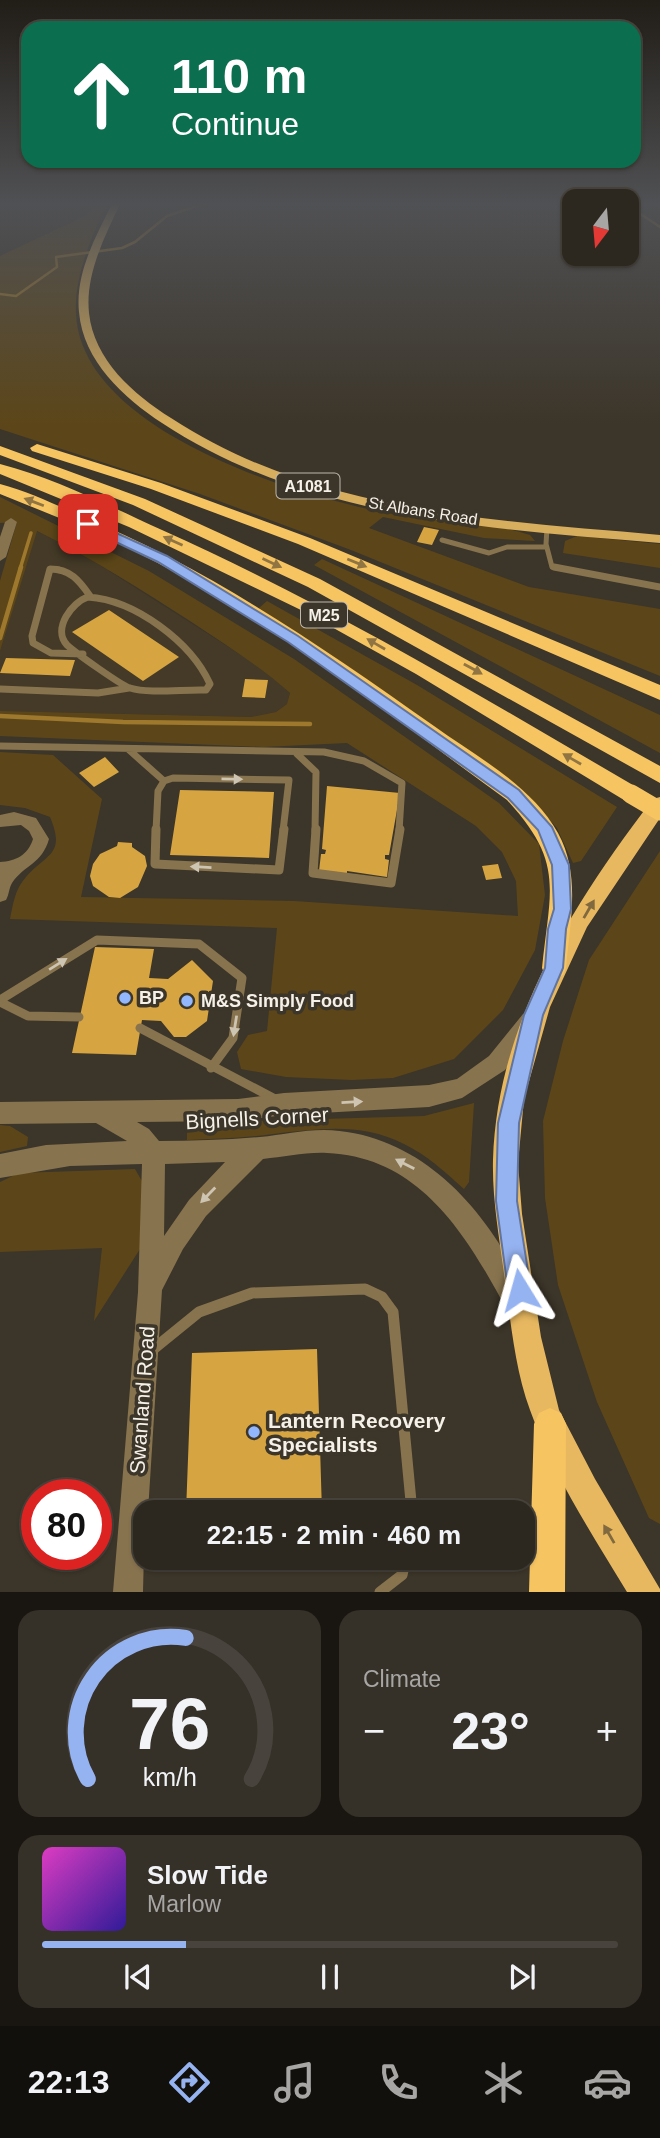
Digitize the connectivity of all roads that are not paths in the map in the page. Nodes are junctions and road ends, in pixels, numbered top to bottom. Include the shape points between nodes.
1 (89, 276) edge
2 (0, 436) edge
3 (0, 450) edge
4 (0, 470) edge
5 (0, 489) edge
6 (547, 528) junction
7 (6, 529) edge
8 (660, 539) edge
9 (442, 540) dead end
10 (546, 547) junction
11 (0, 555) edge
12 (660, 587) edge
13 (90, 596) junction
14 (83, 654) junction
15 (129, 688) junction
16 (0, 689) edge
17 (660, 693) edge
18 (0, 746) edge
19 (128, 749) junction
20 (296, 754) junction
21 (656, 772) edge
22 (164, 781) junction
23 (660, 804) edge
24 (660, 811) edge
25 (0, 813) edge
26 (8, 820) edge
27 (8, 868) edge
28 (0, 895) edge
29 (554, 968) junction
30 (0, 1001) edge
31 (534, 1015) junction
32 (79, 1017) dead end
33 (140, 1028) dead end
34 (211, 1069) junction
35 (284, 1104) junction
36 (0, 1113) edge
37 (102, 1114) junction
38 (258, 1148) junction
39 (154, 1153) junction
40 (0, 1166) edge
41 (150, 1292) junction
42 (523, 1313) junction
43 (145, 1356) junction
44 (550, 1424) junction
45 (411, 1500) edge
46 (403, 1570) edge
47 (128, 1592) edge
48 (380, 1592) edge
49 (547, 1592) edge
50 (645, 1592) edge

1 - 6 main road, St Albans Road / A1081 via 83,295 86,325 109,371 167,424 216,452 308,486 423,513
2 -> 17 highway via 156,486 304,541
3 -> 21 highway, M25 via 151,507 314,583
24 -> 4 highway, M25, bridge via 354,631 262,583 156,533
29 -> 5 highway, M25 via 562,909 561,865 544,827 514,794 208,585 131,544
6 - 8 main road, St Albans Road / A1081
6 - 10 lane
7 - 11 street
9 - 10 lane via 489,553 507,547
10 - 12 lane via 557,570
13 - 14 lane via 72,608 62,628 66,643
13 - 14 lane via 70,571 50,569 33,643 51,653
13 - 15 lane via 125,607 179,643 195,657 210,684 206,690
14 - 15 lane
15 - 16 lane via 98,693
18 - 19 lane
19 - 20 lane
19 - 22 lane
20 - 20 lane via 348,755 402,783 391,883 313,873 316,772
22 -> 22 lane via 289,780 279,870 155,864 158,792
29 -> 23 highway, Bignells Corner via 619,856
25 - 26 street
26 - 27 street via 28,820 38,828 41,839 35,854
27 - 28 street
29 - 31 highway, Bignells Corner
30 - 32 lane via 16,1015 46,1021
30 -> 34 lane via 97,940 199,944 242,978 233,1038
35 -> 31 street, Bignells Corner via 406,1099 462,1088 496,1063
31 - 42 highway, Bignells Corner via 506,1148 507,1201
33 - 34 lane
34 - 35 lane
35 - 37 street, Bignells Corner via 239,1110
36 - 37 street, Bignells Corner
37 - 39 street via 141,1136
38 - 39 street, Bignells Corner
38 -> 41 street, Swanland Road via 186,1219 170,1243
42 -> 38 street, Bignells Corner via 458,1206 405,1163 333,1142
39 - 40 street, Bignells Corner via 38,1157
39 - 41 street, Swanland Road
41 - 43 street, Swanland Road
42 - 44 highway, Bignells Corner
43 - 45 lane via 199,1312 252,1293 365,1289 382,1297 393,1312
43 - 47 street, Swanland Road
44 - 49 highway
50 -> 44 highway, Bignells Corner
46 - 48 lane

